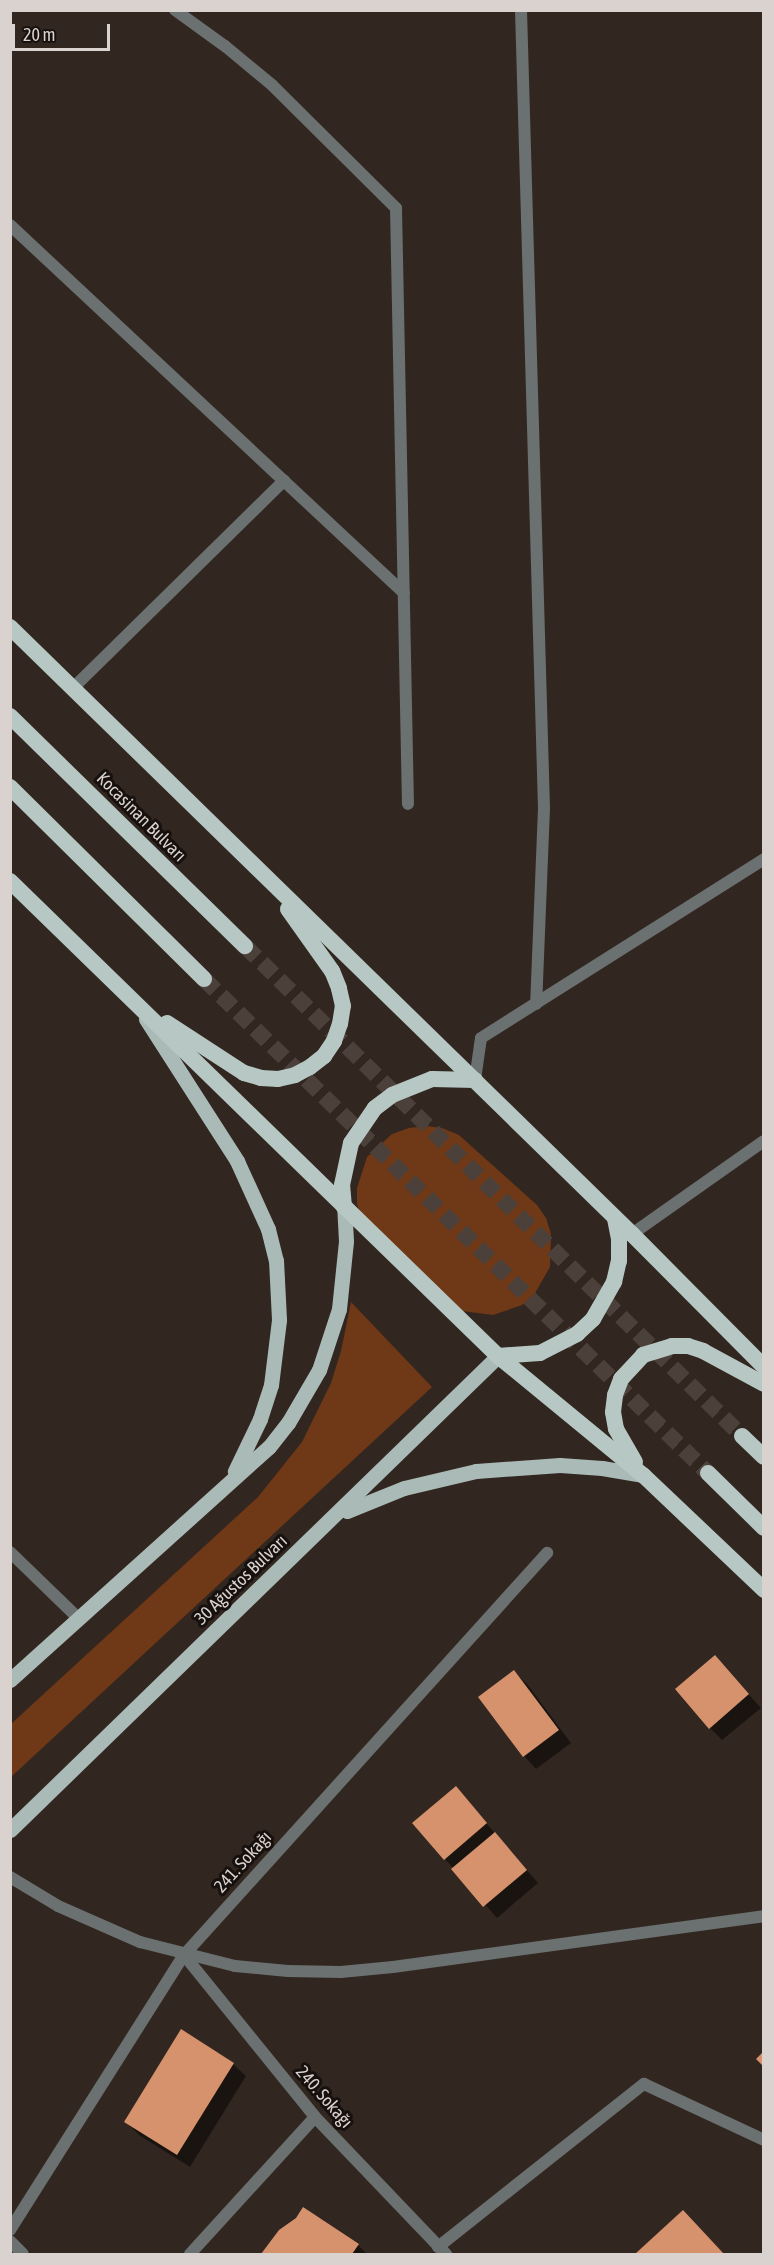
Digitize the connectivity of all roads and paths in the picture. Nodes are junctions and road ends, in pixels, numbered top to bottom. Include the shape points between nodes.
1 (175, 10) edge
2 (521, 10) edge
3 (10, 225) edge
4 (284, 481) junction
5 (404, 593) junction
6 (10, 627) edge
7 (73, 688) junction
8 (10, 716) edge
9 (10, 787) edge
10 (408, 804) dead end
11 (764, 859) edge
12 (265, 876) junction
13 (10, 881) edge
14 (244, 946) tunnel mouth
15 (204, 979) tunnel mouth
16 (136, 1003) junction
17 (536, 1004) junction
18 (475, 1080) junction
19 (764, 1141) edge
20 (344, 1207) junction
21 (615, 1218) junction
22 (632, 1234) junction
23 (498, 1356) junction
24 (764, 1367) edge
25 (764, 1384) edge
26 (742, 1436) tunnel mouth
27 (764, 1457) edge
28 (708, 1473) tunnel mouth
29 (643, 1475) junction
30 (229, 1482) junction
31 (336, 1516) junction
32 (764, 1528) edge
33 (10, 1552) edge
34 (547, 1553) dead end
35 (764, 1590) edge
36 (78, 1618) junction
37 (10, 1680) edge
38 (10, 1830) edge
39 (10, 1877) edge
40 (764, 1916) edge
41 (184, 1955) junction
42 (315, 2117) junction
43 (764, 2140) edge
44 (10, 2230) edge
45 (10, 2241) edge
46 (442, 2251) edge
47 (23, 2254) edge
48 (190, 2254) edge

1 - 5 street via 272,85 396,208
2 - 17 street via 544,808
3 - 4 street
4 - 5 street
4 - 7 street
5 - 10 street
6 - 7 highway
7 - 12 highway
8 - 14 highway, Kocasinan Bulvarı
9 - 15 highway
11 - 17 street
12 - 16 highway via 332,971 339,988 340,1024 324,1056 295,1075 261,1078 244,1073
12 - 18 highway
13 - 16 highway
16 - 20 highway
16 - 30 main road via 237,1161 268,1230 276,1260 279,1320 271,1385 247,1451
17 - 18 street via 482,1038
18 - 20 highway via 432,1079 392,1095 375,1108 351,1143 344,1164
18 - 21 highway
19 - 22 street
20 - 23 highway
20 - 30 main road via 346,1241 339,1309 319,1370 305,1398 269,1447
21 - 22 highway
21 - 23 highway via 620,1239 619,1261 614,1282 593,1319 578,1334 540,1353
22 - 24 highway
23 - 29 highway
23 - 31 main road, 30 Ağustos Bulvarı
25 - 29 highway via 688,1346 665,1347 643,1355 621,1379 613,1412 620,1437
26 - 27 highway
28 - 32 highway
29 - 31 main road via 560,1465 476,1471 404,1488
29 - 35 highway
30 - 36 main road
31 - 38 main road, 30 Ağustos Bulvarı
33 - 36 street
34 - 41 street, 241. Sokağı
36 - 37 main road
39 - 41 street via 98,1926
40 - 41 street via 341,1972 288,1971
41 - 42 street, 240. Sokağı
41 - 44 street, 241. Sokağı
42 - 46 street, 240. Sokağı
42 - 48 street
43 - 46 street via 644,2084
45 - 47 street

